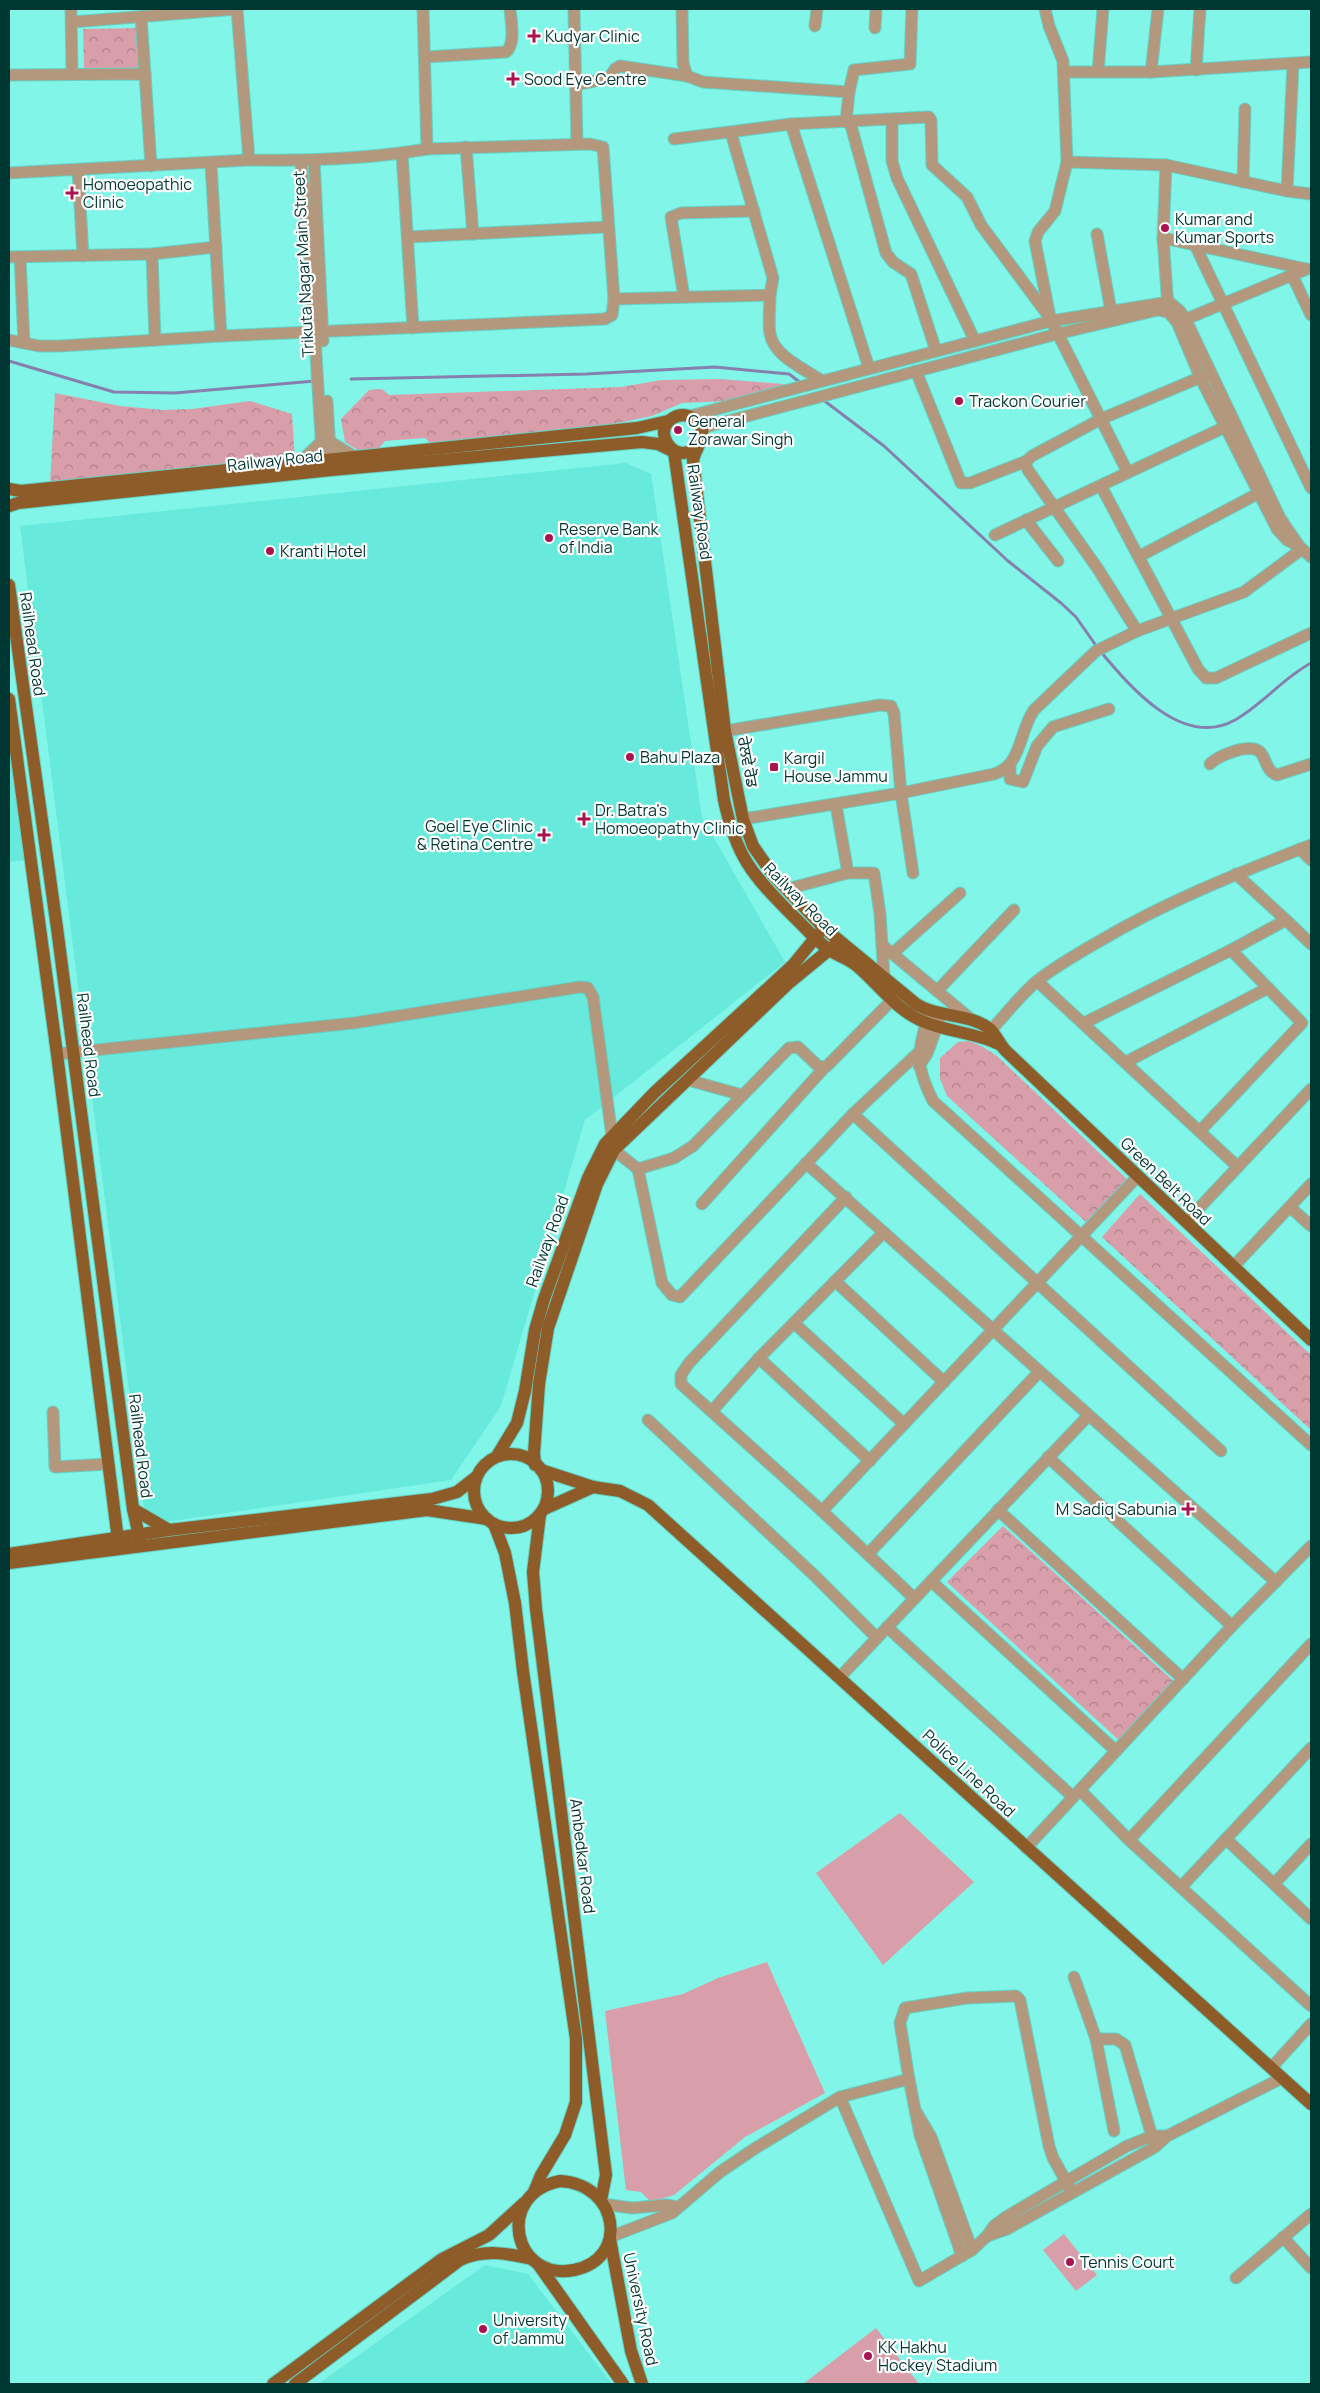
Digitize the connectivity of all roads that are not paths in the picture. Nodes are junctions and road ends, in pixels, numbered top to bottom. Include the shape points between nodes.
1 (71, 9) edge
2 (237, 9) edge
3 (423, 9) edge
4 (510, 9) edge
5 (574, 9) edge
6 (682, 9) edge
7 (817, 9) edge
8 (876, 9) edge
9 (912, 9) edge
10 (1045, 9) edge
11 (1102, 9) edge
12 (1158, 9) edge
13 (1200, 9) edge
14 (141, 16) junction
15 (72, 22) junction
16 (815, 26) dead end
17 (874, 28) dead end
18 (426, 57) junction
19 (1311, 62) edge
20 (1293, 64) junction
21 (1196, 70) junction
22 (1064, 72) junction
23 (1098, 72) junction
24 (1151, 72) junction
25 (72, 74) junction
26 (146, 74) junction
27 (9, 75) edge
28 (687, 76) junction
29 (576, 85) junction
30 (849, 92) junction
31 (1245, 109) dead end
32 (892, 120) junction
33 (848, 122) junction
34 (791, 124) junction
35 (731, 133) junction
36 (674, 139) dead end
37 (577, 144) junction
38 (466, 147) junction
39 (428, 149) junction
40 (402, 153) junction
41 (249, 160) junction
42 (314, 160) junction
43 (301, 161) junction
44 (1067, 162) junction
45 (211, 164) junction
46 (1166, 165) junction
47 (151, 166) junction
48 (78, 170) junction
49 (9, 173) edge
50 (1243, 182) junction
51 (1287, 191) junction
52 (1311, 194) edge
53 (754, 211) junction
54 (607, 227) junction
55 (473, 234) junction
56 (1097, 234) dead end
57 (408, 237) junction
58 (1163, 238) junction
59 (1194, 245) junction
60 (216, 247) junction
61 (152, 254) junction
62 (83, 256) junction
63 (14, 257) edge
64 (1308, 268) edge
65 (1292, 275) junction
66 (770, 295) junction
67 (684, 297) junction
68 (614, 298) junction
69 (1224, 304) junction
70 (1168, 307) junction
71 (1310, 308) edge
72 (1111, 311) junction
73 (1051, 320) junction
74 (1182, 321) junction
75 (413, 328) junction
76 (318, 333) junction
77 (1058, 334) junction
78 (221, 336) junction
79 (9, 340) edge
80 (155, 340) junction
81 (975, 341) junction
82 (24, 343) junction
83 (936, 351) junction
84 (869, 368) junction
85 (916, 371) junction
86 (1212, 372) junction
87 (1200, 377) junction
88 (818, 381) junction
89 (690, 416) junction
90 (1101, 419) junction
91 (668, 421) junction
92 (1225, 427) junction
93 (702, 428) junction
94 (325, 441) junction
95 (696, 449) junction
96 (674, 452) junction
97 (355, 457) junction
98 (1027, 461) junction
99 (300, 463) junction
100 (327, 465) junction
101 (1127, 471) junction
102 (1101, 486) junction
103 (1311, 488) edge
104 (9, 490) edge
105 (88, 490) junction
106 (1259, 493) junction
107 (9, 506) edge
108 (1053, 507) junction
109 (1026, 520) junction
110 (995, 535) dead end
111 (1300, 548) junction
112 (1140, 556) junction
113 (1311, 557) edge
114 (1058, 561) dead end
115 (9, 585) edge
116 (1173, 617) junction
117 (1137, 631) junction
118 (1311, 633) edge
119 (9, 699) edge
120 (1109, 709) dead end
121 (726, 731) junction
122 (1210, 764) dead end
123 (1311, 764) edge
124 (1010, 766) junction
125 (900, 793) junction
126 (836, 805) junction
127 (743, 819) junction
128 (1311, 845) edge
129 (1300, 849) junction
130 (1311, 860) edge
131 (913, 872) dead end
132 (848, 873) junction
133 (1236, 874) junction
134 (787, 888) junction
135 (960, 893) dead end
136 (1014, 910) dead end
137 (55, 913) junction
138 (37, 915) junction
139 (1286, 920) junction
140 (824, 928) junction
141 (814, 938) junction
142 (840, 941) junction
143 (1311, 944) edge
144 (882, 945) junction
145 (830, 950) junction
146 (1231, 950) junction
147 (892, 954) junction
148 (884, 977) junction
149 (1037, 981) junction
150 (1268, 988) junction
151 (937, 991) junction
152 (897, 995) junction
153 (934, 1019) junction
154 (973, 1021) junction
155 (1084, 1023) junction
156 (1302, 1024) junction
157 (1311, 1032) edge
158 (988, 1034) junction
159 (999, 1044) joint
160 (73, 1052) junction
161 (919, 1052) junction
162 (57, 1054) junction
163 (1126, 1062) junction
164 (919, 1066) junction
165 (824, 1068) junction
166 (688, 1080) junction
167 (1311, 1089) edge
168 (742, 1096) junction
169 (853, 1114) junction
170 (1200, 1131) junction
171 (612, 1136) junction
172 (614, 1150) junction
173 (806, 1163) junction
174 (1238, 1167) junction
175 (638, 1169) junction
176 (1138, 1176) junction
177 (1311, 1184) edge
178 (846, 1197) junction
179 (702, 1204) dead end
180 (1290, 1207) junction
181 (1186, 1222) junction
182 (1311, 1226) edge
183 (884, 1232) junction
184 (1081, 1237) junction
185 (1233, 1267) junction
186 (835, 1281) junction
187 (1038, 1283) junction
188 (794, 1323) junction
189 (993, 1330) junction
190 (1311, 1340) edge
191 (759, 1358) junction
192 (1039, 1372) junction
193 (944, 1382) junction
194 (712, 1411) junction
195 (53, 1412) dead end
196 (1088, 1416) junction
197 (648, 1420) dead end
198 (904, 1424) junction
199 (1311, 1445) edge
200 (1221, 1451) dead end
201 (497, 1456) junction
202 (1048, 1458) junction
203 (870, 1461) junction
204 (108, 1464) junction
205 (538, 1467) junction
206 (476, 1478) junction
207 (593, 1487) junction
208 (133, 1509) junction
209 (998, 1510) junction
210 (822, 1511) junction
211 (542, 1512) junction
212 (114, 1515) junction
213 (490, 1522) junction
214 (169, 1530) junction
215 (140, 1540) junction
216 (98, 1541) junction
217 (118, 1543) junction
218 (1311, 1546) edge
219 (9, 1554) edge
220 (868, 1554) junction
221 (9, 1563) edge
222 (931, 1581) junction
223 (1276, 1582) junction
224 (914, 1598) junction
225 (1232, 1626) junction
226 (887, 1627) junction
227 (877, 1638) junction
228 (1311, 1644) edge
229 (840, 1677) junction
230 (1183, 1679) junction
231 (1311, 1748) edge
232 (1116, 1751) junction
233 (1076, 1794) junction
234 (1226, 1839) junction
235 (1129, 1840) junction
236 (1311, 1844) edge
237 (1026, 1848) junction
238 (1274, 1884) junction
239 (1181, 1887) junction
240 (1311, 1919) edge
241 (1074, 1976) dead end
242 (1311, 2006) edge
243 (1311, 2024) edge
244 (1096, 2039) junction
245 (1271, 2068) junction
246 (1282, 2078) junction
247 (909, 2080) junction
248 (840, 2096) junction
249 (1311, 2104) edge
250 (916, 2112) junction
251 (1114, 2131) dead end
252 (1153, 2141) junction
253 (1068, 2187) junction
254 (534, 2192) junction
255 (524, 2202) junction
256 (602, 2202) junction
257 (678, 2207) junction
258 (1311, 2214) edge
259 (1283, 2237) junction
260 (610, 2238) junction
261 (972, 2250) junction
262 (962, 2256) junction
263 (535, 2262) junction
264 (1311, 2268) edge
265 (1236, 2278) dead end
266 (273, 2384) edge
267 (295, 2384) edge
268 (624, 2384) edge
269 (642, 2384) edge

1 - 15 street
2 - 14 street
2 - 41 street
3 - 18 street
4 - 18 street via 512,43 506,52
5 - 29 street
6 - 28 street via 683,64
7 - 16 street
8 - 17 street
9 - 30 street via 910,64 854,70
10 - 22 street
11 - 23 street
12 - 24 street
13 - 21 street
14 - 15 street
14 - 26 street
15 - 25 street
18 - 39 street
19 - 20 street
20 - 21 street
20 - 51 street
21 - 24 street
22 - 23 street
22 - 44 street
23 - 24 street
25 - 26 street
25 - 27 street
26 - 47 street
28 - 29 street via 620,66 610,78
28 - 30 street via 703,82
29 - 37 street
30 - 33 street
31 - 50 street
32 - 33 street
32 - 73 street via 929,117 932,124 930,158 934,170 967,197 981,225
32 - 81 street via 892,161 896,178
33 - 34 street
33 - 83 street via 886,253 911,274
34 - 35 street
34 - 84 street
35 - 36 street
35 - 53 street
37 - 38 street, Trikuta Nagar Main Street
37 - 54 street, Trikuta Nagar Main Street via 599,145 605,151
38 - 39 street, Trikuta Nagar Main Street
38 - 55 street
39 - 40 street, Trikuta Nagar Main Street
40 - 42 street, Trikuta Nagar Main Street
40 - 57 street
41 - 43 street
41 - 45 street
42 - 43 street
42 - 76 street, Trikuta Nagar Main Street
43 - 76 street
44 - 46 street
44 - 73 street via 1055,211 1035,241
45 - 47 street
45 - 60 street
46 - 50 street
46 - 58 street
47 - 48 street
48 - 49 street
48 - 62 street
50 - 51 street
51 - 52 street
53 - 66 street via 773,278
53 - 67 street via 681,213 671,217
54 - 55 street
54 - 68 street, Trikuta Nagar Main Street
55 - 57 street
56 - 72 street
57 - 75 street
58 - 59 street
58 - 70 street
59 - 64 street
59 - 69 street
60 - 61 street
60 - 78 street
61 - 62 street
61 - 80 street
62 - 63 street
63 - 82 street
64 - 65 street
65 - 69 street
65 - 71 street
66 - 67 street
66 - 88 street via 770,333 775,346
67 - 68 street
68 - 75 street via 612,314 605,319
69 - 74 street
69 - 103 street
70 - 72 street
70 - 74 street
70 - 77 street
72 - 73 street
73 - 77 street
73 - 81 street
74 - 86 street
74 - 87 street
75 - 76 street
76 - 78 street
76 - 94 street, Trikuta Nagar Main Street
77 - 85 street
77 - 90 street
78 - 80 street
79 - 82 street
80 - 82 street via 60,346
81 - 83 street
83 - 84 street
84 - 88 street
85 - 93 street
85 - 98 street via 961,483 970,483
86 - 87 street
86 - 111 street via 1280,518
87 - 90 street
87 - 92 street
88 - 89 street
89 - 91 main road via 677,415
89 - 93 main road via 700,422
90 - 98 street
90 - 101 street
91 - 96 main road via 664,436
91 - 97 main road via 637,428
92 - 101 street
92 - 106 street
93 - 95 main road via 702,442
94 - 97 street
94 - 99 street
94 - 100 street, Trikuta Nagar Main Street
95 - 96 main road via 687,453
95 - 121 main road, ਰੇਲਵੇ ਰੋਡ via 693,460
96 - 100 main road, Railway Road via 658,444 642,442
96 - 141 main road, Railway Road via 729,826 748,867 760,883
97 - 100 main road
98 - 108 street via 1028,470
99 - 100 main road
99 - 105 main road
100 - 105 main road, Railway Road
101 - 102 street
102 - 108 street
102 - 112 street
104 - 105 main road
105 - 107 main road, Railway Road
106 - 111 street via 1281,535
106 - 112 street
108 - 109 street
108 - 117 street
109 - 110 street
109 - 114 street
111 - 113 street
111 - 116 street via 1244,592
112 - 116 street
115 - 137 main road, Railhead Road
116 - 117 street
116 - 118 street via 1202,675 1210,680
117 - 124 street via 1099,649 1034,710
119 - 138 main road, Railhead Road
120 - 124 street via 1053,727 1037,746 1024,780 1016,781 1009,776
121 - 125 street via 891,706
121 - 127 main road, ਰੇਲਵੇ ਰੋਡ
122 - 123 street via 1220,756 1251,748 1261,753 1270,771 1277,775
124 - 125 street via 994,774
125 - 126 street
125 - 131 street
126 - 127 street
126 - 132 street
127 - 134 main road, ਰੇਲਵੇ ਰੋਡ via 753,846 774,876
128 - 129 street
129 - 130 street
129 - 133 street
132 - 134 street
132 - 144 street via 876,875
133 - 139 street
133 - 149 street via 1115,932
134 - 140 main road, ਰੇਲਵੇ ਰੋਡ
135 - 147 street
136 - 151 street
137 - 138 main road
137 - 160 main road, Railhead Road
138 - 162 main road, Railhead Road
139 - 143 street
139 - 146 street
140 - 141 main road, Railway Road
140 - 142 main road, ਰੇਲਵੇ ਰੋਡ
141 - 145 main road, Railway Road
141 - 171 main road, Railway Road via 793,965
142 - 145 main road
142 - 148 main road, ਰੇਲਵੇ ਰੋਡ
144 - 147 street
144 - 148 street
145 - 152 main road, Railway Road via 856,964
145 - 166 main road via 790,982
146 - 150 street
146 - 155 street
147 - 151 street
148 - 152 main road, ਰੇਲਵੇ ਰੋਡ
149 - 155 street
149 - 158 street
150 - 156 street
150 - 163 street
151 - 154 street
152 - 153 main road, Railway Road via 908,1013
152 - 165 street
153 - 154 main road
153 - 158 main road, Railway Road
153 - 161 street
153 - 164 street via 928,1054
154 - 158 main road
155 - 163 street
156 - 157 street
156 - 170 street
158 - 159 main road, Railway Road
159 - 176 main road, Green Belt Road
160 - 162 street
160 - 171 street via 354,1023 588,988 593,997
160 - 208 main road, Railhead Road
161 - 164 street
161 - 169 street
162 - 204 main road, Railhead Road
163 - 170 street
164 - 184 street via 934,1101
165 - 168 street via 798,1047 792,1046
165 - 179 street
166 - 168 street
166 - 172 main road
167 - 174 street
168 - 175 street via 693,1146 674,1158
169 - 173 street
169 - 187 street
170 - 174 street
171 - 201 main road, Railway Road via 588,1178 544,1299 517,1423
172 - 175 street
172 - 205 main road via 597,1184 548,1328 534,1446
173 - 175 street via 678,1297 667,1291 662,1283
173 - 178 street
174 - 181 street
176 - 181 main road, Green Belt Road
176 - 184 street
177 - 180 street
178 - 183 street
178 - 194 street via 684,1369 681,1384
180 - 182 street
180 - 185 street
181 - 185 main road, Green Belt Road
183 - 186 street
183 - 189 street
184 - 187 street
184 - 199 street
185 - 190 main road, Green Belt Road
186 - 188 street
186 - 193 street
187 - 189 street
187 - 200 street
188 - 191 street
188 - 198 street
189 - 192 street
189 - 193 street
191 - 194 street
191 - 203 street
192 - 196 street
192 - 220 street
193 - 198 street
194 - 210 street
195 - 204 street via 55,1468
196 - 202 street
196 - 223 street
197 - 227 street
198 - 203 street
201 - 205 main road via 512,1454 527,1458
201 - 206 main road via 483,1466
202 - 209 street
202 - 225 street
203 - 210 street
204 - 212 main road, Railhead Road
205 - 207 main road, Police Line Road
205 - 211 main road via 548,1486
206 - 213 main road via 475,1502
206 - 214 main road via 456,1492 432,1499
207 - 211 main road
207 - 229 main road, Police Line Road via 620,1492 648,1505
208 - 214 main road
208 - 215 main road, Railhead Road
209 - 222 street
209 - 230 street
210 - 220 street
211 - 213 main road via 524,1526 508,1528
211 - 256 main road, Ambedkar Road via 532,1572 606,2176
212 - 216 main road
212 - 217 main road, Railhead Road
213 - 215 main road via 428,1510
213 - 254 main road via 505,1554 515,1603 576,2039 576,2102 565,2135
214 - 215 main road
215 - 217 main road
216 - 217 main road
216 - 219 main road
217 - 221 main road
218 - 223 street
220 - 224 street
222 - 224 street
222 - 232 street
223 - 225 street
224 - 226 street
225 - 230 street
226 - 227 street
226 - 233 street
227 - 229 street
228 - 235 street
229 - 237 main road, Police Line Road
230 - 232 street
231 - 234 street
232 - 233 street
233 - 235 street
233 - 237 street
234 - 238 street
234 - 239 street
235 - 239 street
236 - 238 street
237 - 245 main road, Police Line Road
238 - 240 street
239 - 242 street
241 - 244 street
243 - 245 street
244 - 251 street
244 - 252 street via 1116,2039 1125,2045
245 - 246 main road, Police Line Road
246 - 249 main road, Police Line Road
246 - 252 street
247 - 248 street
247 - 250 street
247 - 253 street via 900,2023 905,2008 967,1998 1016,1996 1020,2000 1049,2146
248 - 257 street via 720,2172
248 - 262 street via 919,2281
250 - 261 street via 931,2137
250 - 262 street via 920,2135
252 - 253 street
253 - 261 street via 1007,2229 987,2236
254 - 255 main road
254 - 256 main road via 555,2182 572,2182 587,2186
255 - 263 main road via 518,2232
255 - 266 main road via 489,2236 442,2259
256 - 257 street via 632,2208
256 - 260 main road
257 - 260 street via 662,2218 634,2226
258 - 259 street
259 - 264 street
259 - 265 street
260 - 263 main road via 601,2256 581,2269 556,2270
260 - 269 main road, University Road via 631,2350
261 - 262 street
263 - 267 main road via 491,2252 460,2260
263 - 268 main road

